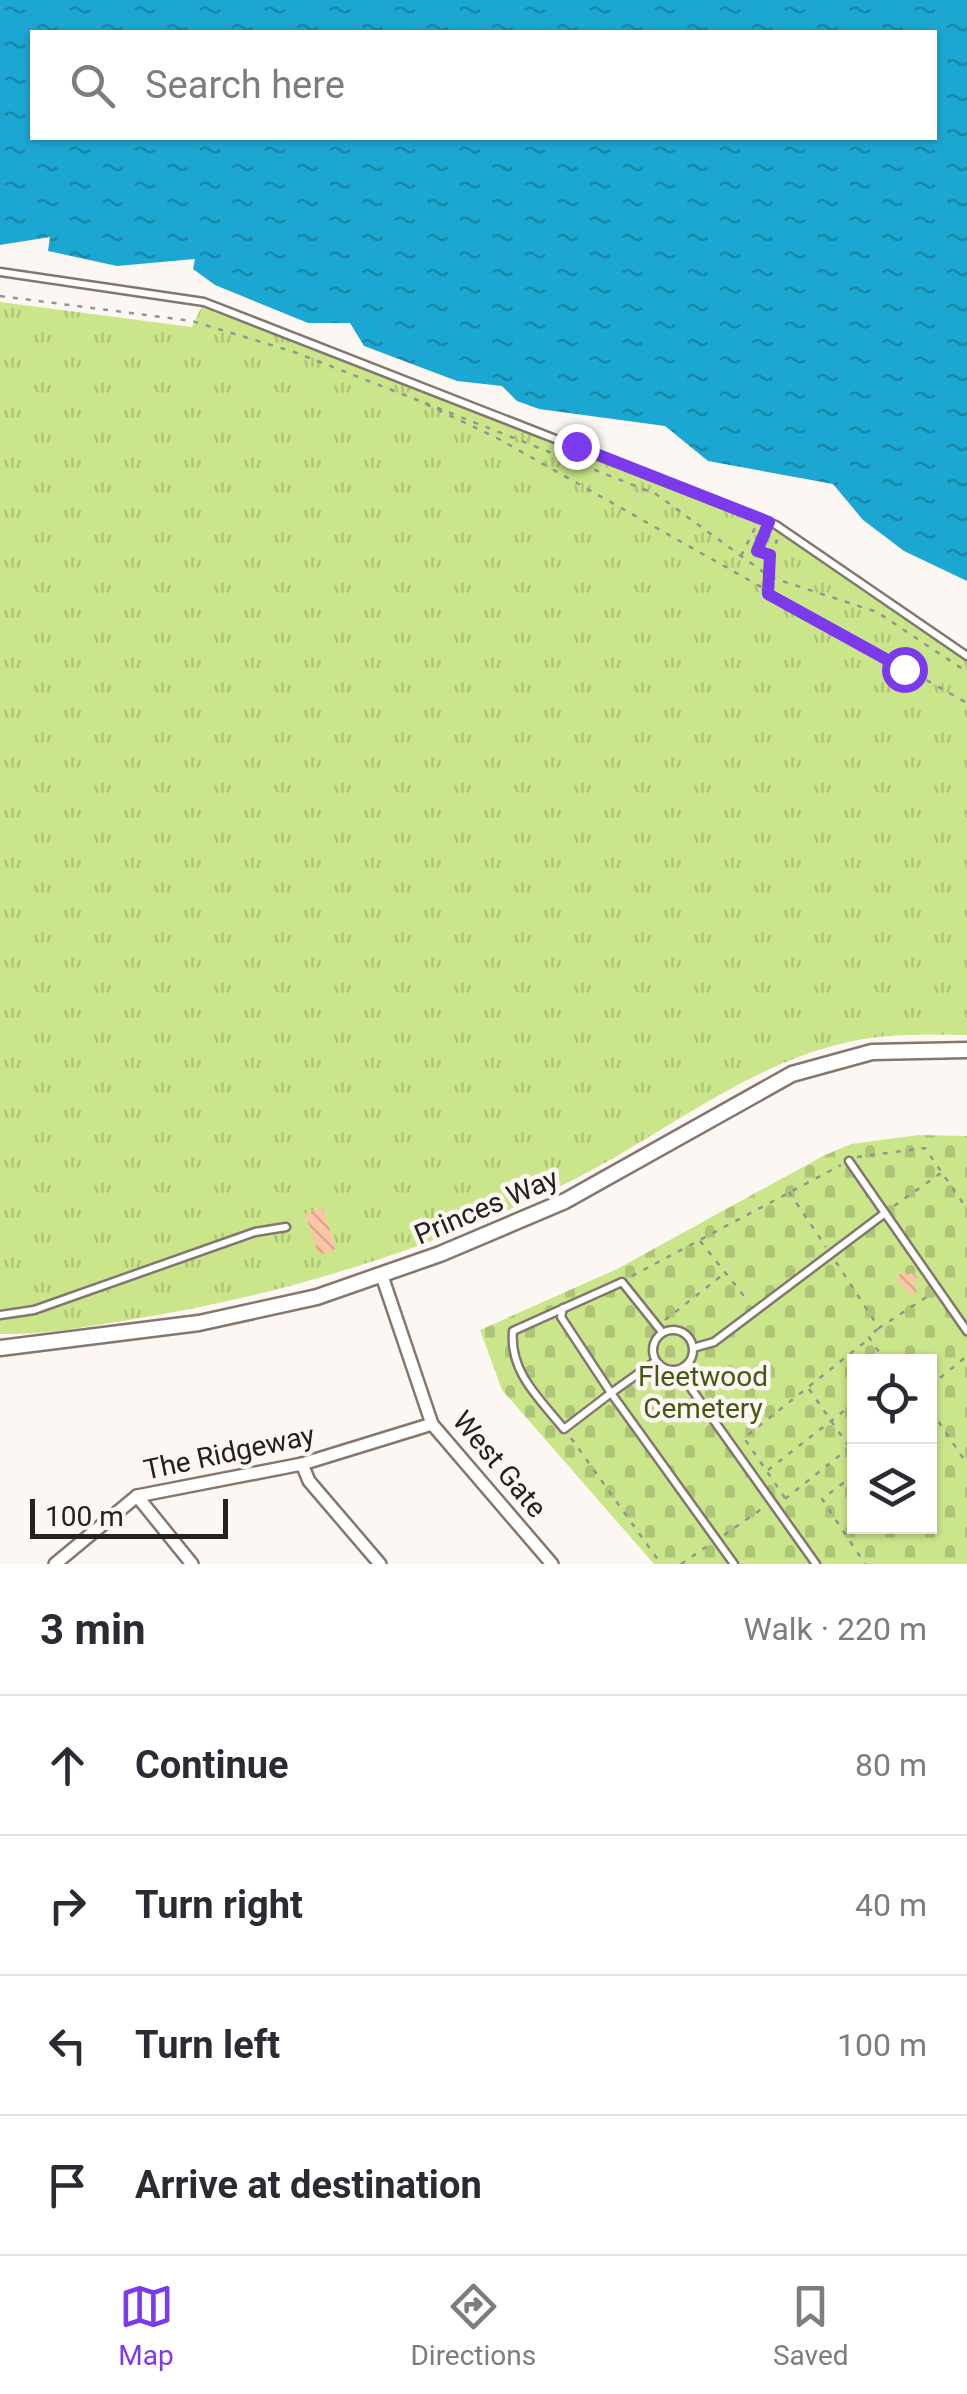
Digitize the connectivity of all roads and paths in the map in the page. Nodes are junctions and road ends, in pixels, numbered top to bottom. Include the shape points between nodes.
1 (0, 272) edge
2 (0, 296) edge
3 (414, 399) junction
4 (769, 522) junction
5 (764, 534) junction
6 (770, 555) junction
7 (741, 557) junction
8 (767, 574) junction
9 (768, 594) junction
10 (967, 656) edge
11 (967, 672) edge
12 (967, 703) edge
13 (967, 1050) edge
14 (849, 1161) junction
15 (942, 1172) junction
16 (788, 1190) junction
17 (967, 1209) edge
18 (885, 1213) junction
19 (286, 1227) dead end
20 (699, 1240) junction
21 (830, 1253) junction
22 (726, 1273) junction
23 (382, 1276) junction
24 (622, 1282) junction
25 (938, 1290) junction
26 (563, 1308) junction
27 (756, 1310) junction
28 (0, 1315) edge
29 (879, 1328) junction
30 (659, 1330) junction
31 (967, 1331) edge
32 (870, 1338) junction
33 (0, 1348) edge
34 (693, 1348) junction
35 (881, 1354) edge
36 (967, 1356) edge
37 (656, 1361) junction
38 (678, 1370) junction
39 (937, 1380) edge
40 (808, 1388) junction
41 (611, 1393) junction
42 (847, 1408) edge
43 (937, 1419) edge
44 (832, 1420) junction
45 (432, 1424) junction
46 (564, 1429) junction
47 (847, 1444) edge
48 (847, 1450) edge
49 (302, 1464) junction
50 (967, 1464) edge
51 (766, 1471) junction
52 (847, 1480) edge
53 (137, 1496) junction
54 (785, 1498) junction
55 (774, 1504) junction
56 (717, 1540) junction
57 (55, 1564) edge
58 (192, 1564) edge
59 (380, 1564) edge
60 (552, 1564) edge
61 (661, 1564) edge
62 (681, 1564) edge
63 (734, 1564) edge
64 (816, 1564) edge
65 (864, 1564) edge

1 - 4 lane via 204,302
2 - 3 path via 192,321
3 - 7 path via 656,494
3 - 9 path via 497,438
4 - 5 path
4 - 10 lane
5 - 6 path via 777,541
5 - 6 path via 757,551
5 - 7 path via 753,528
6 - 8 path
7 - 8 path
8 - 9 path
8 - 11 path via 877,612
9 - 12 path
13 - 23 street, Princes Way via 872,1052 792,1074 565,1201
14 - 15 path via 860,1154 925,1148
14 - 16 path
14 - 18 lane
15 - 17 path
15 - 18 path
16 - 20 path
16 - 21 path
18 - 21 lane
18 - 25 lane
19 - 28 lane via 254,1232 34,1310
20 - 22 path
20 - 24 path
21 - 27 lane
21 - 29 path
22 - 27 path
22 - 30 path
23 - 33 street, Princes Way via 199,1323
23 - 45 street, West Gate
24 - 26 lane
24 - 30 lane
25 - 29 path
25 - 31 lane
26 - 41 lane via 562,1318
26 - 46 lane via 513,1331 511,1353
27 - 34 lane via 714,1342
29 - 32 path
30 - 34 lane via 680,1330
30 - 37 lane
32 - 35 path
32 - 40 path
34 - 38 lane
36 - 39 path
37 - 38 lane
37 - 41 lane
38 - 55 lane
40 - 44 path
40 - 51 path via 744,1438
41 - 46 lane
41 - 56 lane
42 - 44 path
43 - 50 path
44 - 47 path
44 - 51 path
45 - 49 street, The Ridgeway
45 - 60 street, West Gate
46 - 61 path
48 - 54 path
49 - 53 street, The Ridgeway
49 - 59 street
51 - 54 path
52 - 65 path via 822,1500
53 - 57 street, The Ridgeway
53 - 58 street
54 - 55 path
55 - 56 path
55 - 64 lane
56 - 62 path
56 - 63 lane

